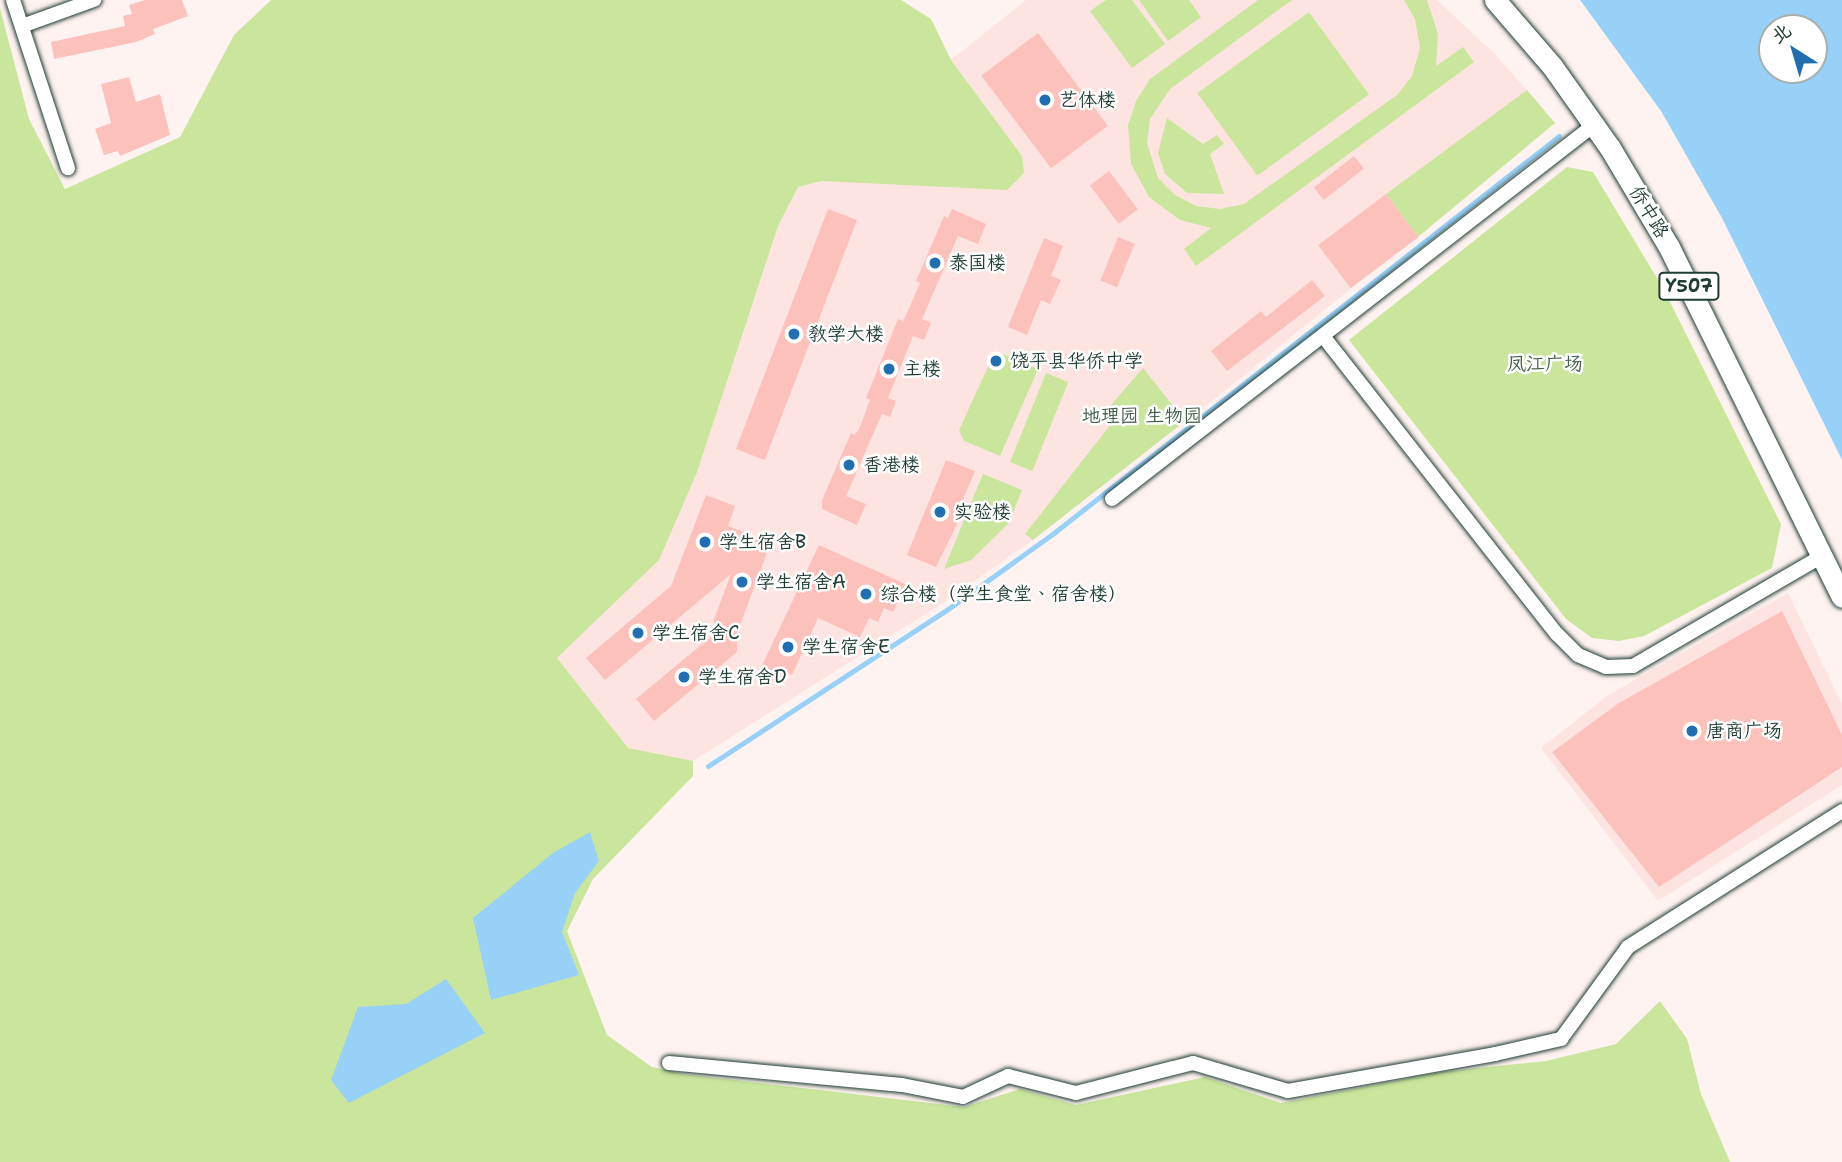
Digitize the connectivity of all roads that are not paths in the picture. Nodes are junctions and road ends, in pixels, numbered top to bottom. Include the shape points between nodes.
1 (13, 0) edge
2 (94, 0) edge
3 (1495, 0) edge
4 (22, 26) junction
5 (1594, 125) junction
6 (68, 168) dead end
7 (1323, 336) junction
8 (1112, 499) dead end
9 (1822, 556) junction
10 (1842, 597) edge
11 (1842, 811) edge
12 (669, 1063) dead end

1 - 4 street
2 - 4 street
3 - 5 main road, 侨中路 / Y507 via 1552,66
4 - 6 street
5 - 7 street
5 - 9 main road, 侨中路 / Y507 via 1670,247
7 - 8 street
7 - 9 street via 1578,655 1606,667 1633,666
9 - 10 main road, 侨中路 / Y507
11 - 12 street via 1628,947 1561,1039 1494,1054 1288,1091 1193,1063 1076,1093 1008,1076 963,1097 902,1085

